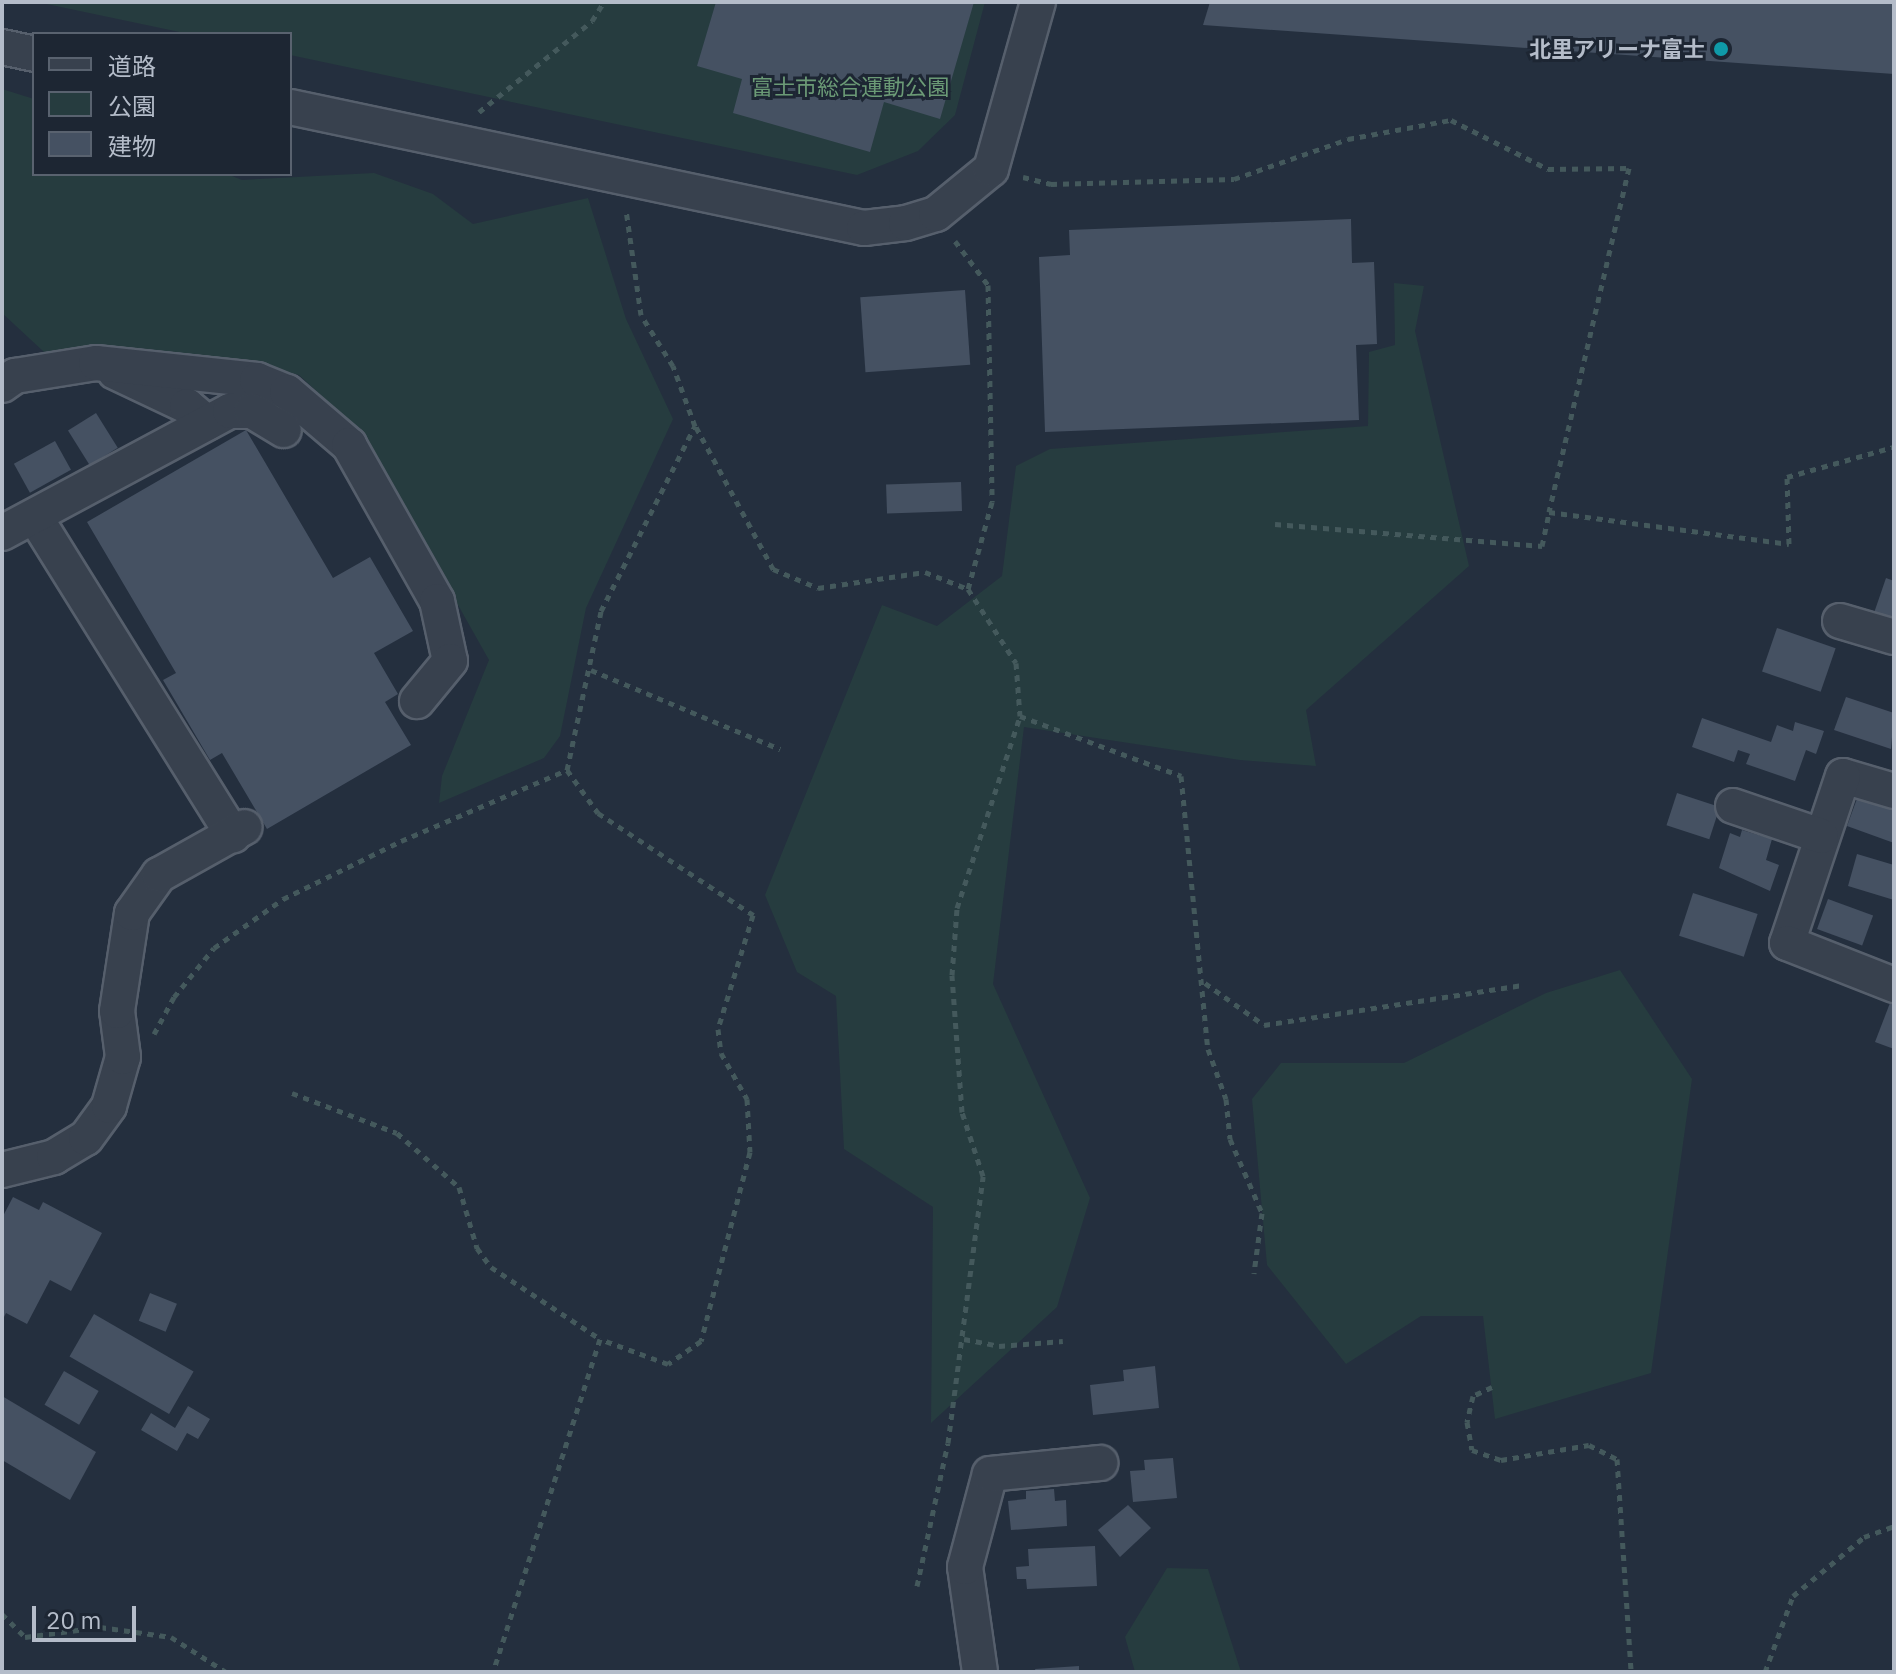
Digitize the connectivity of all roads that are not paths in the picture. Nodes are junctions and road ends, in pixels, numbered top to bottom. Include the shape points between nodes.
1 (1038, 2) edge
2 (2, 47) edge
3 (32, 54) edge
4 (292, 107) edge
5 (96, 363) junction
6 (2, 385) edge
7 (207, 423) junction
8 (284, 430) dead end
9 (35, 517) junction
10 (2, 533) edge
11 (1840, 621) dead end
12 (1894, 637) edge
13 (417, 701) dead end
14 (1894, 791) edge
15 (1733, 806) dead end
16 (1821, 836) junction
17 (1894, 985) edge
18 (2, 1170) edge
19 (1100, 1463) dead end
20 (980, 1672) edge

1 - 4 street via 991,169 936,214 864,228
2 - 3 street
5 - 6 street via 15,376
5 - 7 street via 187,406
5 - 13 street via 257,380 287,392 349,445 437,601 450,661
7 - 8 street via 230,411 252,411
7 - 9 street
9 - 10 street
9 - 18 street via 239,831 159,875 132,913 117,1011 123,1057 109,1106 86,1138 54,1157
11 - 12 street
14 - 16 street via 1843,776
15 - 16 street
16 - 17 street via 1787,943
19 - 20 street via 990,1474 965,1567

